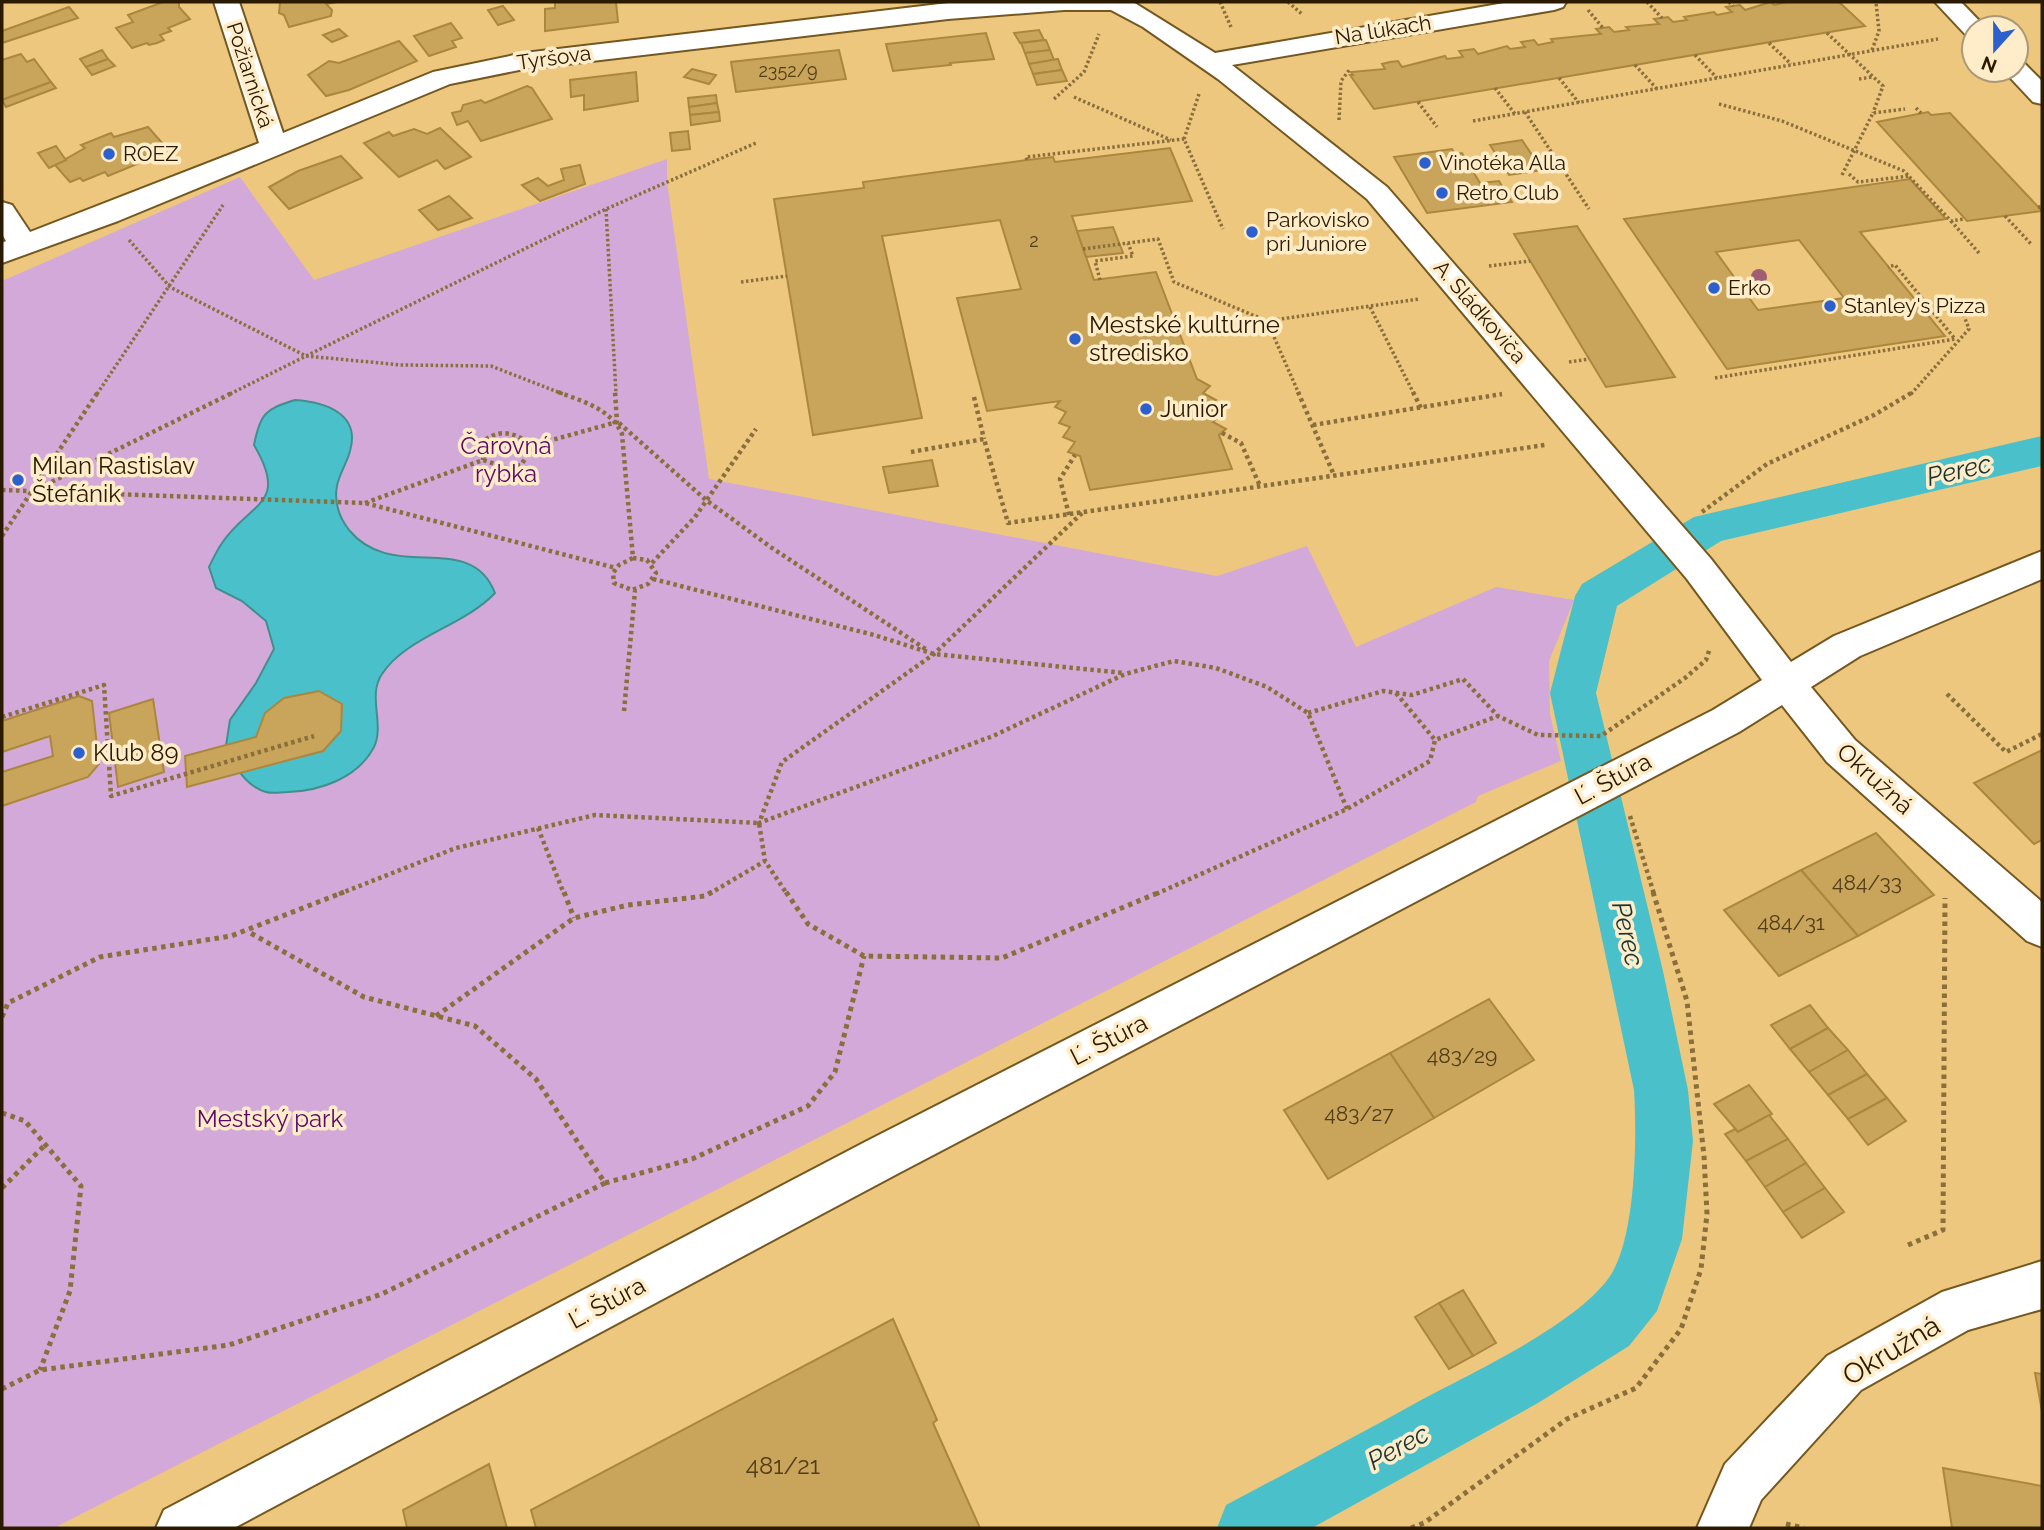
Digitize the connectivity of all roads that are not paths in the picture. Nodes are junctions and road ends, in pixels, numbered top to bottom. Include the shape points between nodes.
1 (226, 2) edge
2 (1554, 2) edge
3 (1947, 2) edge
4 (1115, 3) edge
5 (1960, 15) edge
6 (1220, 67) junction
7 (274, 147) junction
8 (2, 211) edge
9 (9, 252) edge
10 (2042, 564) edge
11 (1787, 685) junction
12 (2040, 928) edge
13 (2042, 1285) edge
14 (181, 1528) edge
15 (1723, 1528) edge

1 - 7 street, Požiarnická
2 - 6 street, Na lúkach via 1248,52
3 - 5 street
4 - 6 street, A. Sládkoviča
4 - 7 street, Tyršova via 948,11 524,61 442,78
6 - 11 street, A. Sládkoviča via 1377,193 1679,523 1699,569
7 - 9 street, Tyršova
8 - 9 street
10 - 11 street, Ľ. Štúra via 1866,637
11 - 12 street, Okružná via 1841,751
11 - 14 street, Ľ. Štúra via 1726,721 881,1158
13 - 15 street, Okružná via 1959,1309 1844,1373 1743,1482

